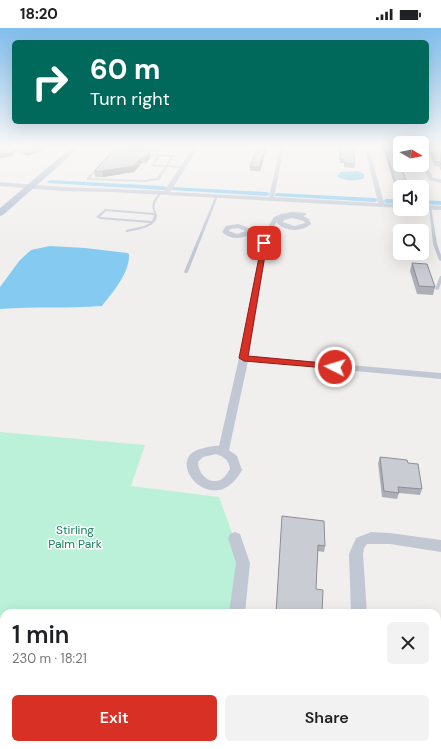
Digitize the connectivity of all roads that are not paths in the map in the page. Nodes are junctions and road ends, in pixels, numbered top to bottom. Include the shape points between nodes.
1 (32, 182) edge
2 (33, 182) edge
3 (172, 182) edge
4 (275, 182) edge
5 (375, 182) edge
6 (0, 184) edge
7 (0, 187) edge
8 (26, 187) junction
9 (164, 193) junction
10 (216, 196) junction
11 (271, 199) junction
12 (308, 201) junction
13 (0, 203) edge
14 (381, 205) junction
15 (393, 206) edge
16 (430, 207) joint
17 (441, 208) edge
18 (0, 213) edge
19 (155, 214) junction
20 (304, 216) junction
21 (152, 222) junction
22 (281, 224) junction
23 (289, 227) junction
24 (128, 231) dead end
25 (258, 232) junction
26 (441, 260) edge
27 (186, 272) dead end
28 (441, 277) edge
29 (437, 289) dead end
30 (244, 358) junction
31 (441, 376) edge
32 (223, 452) dead end
33 (234, 538) dead end
34 (441, 546) edge
35 (237, 609) edge
36 (359, 609) edge

1 - 8 main road
2 - 8 main road
3 - 9 street
4 - 11 street
5 - 14 street
6 - 8 street
7 - 8 street
8 - 9 street via 55,191 63,189
8 - 13 main road
8 - 18 main road
9 - 10 street
9 - 19 lane via 153,204
10 - 11 street
10 - 27 lane
11 - 12 street
12 - 14 street
12 - 20 street
14 - 15 street
16 - 17 street
16 - 26 lane via 435,244
19 - 21 lane
19 - 21 lane via 106,210 98,217
20 - 22 street via 288,216 281,219
20 - 23 street via 308,222 306,226
20 - 25 street via 278,217
21 - 24 lane via 145,228
22 - 23 street
22 - 25 street
23 - 25 street
25 - 30 street
28 - 29 lane
30 - 31 street
30 - 32 street
33 - 35 street via 243,563
34 - 36 street via 378,538 367,538 360,542 356,554

